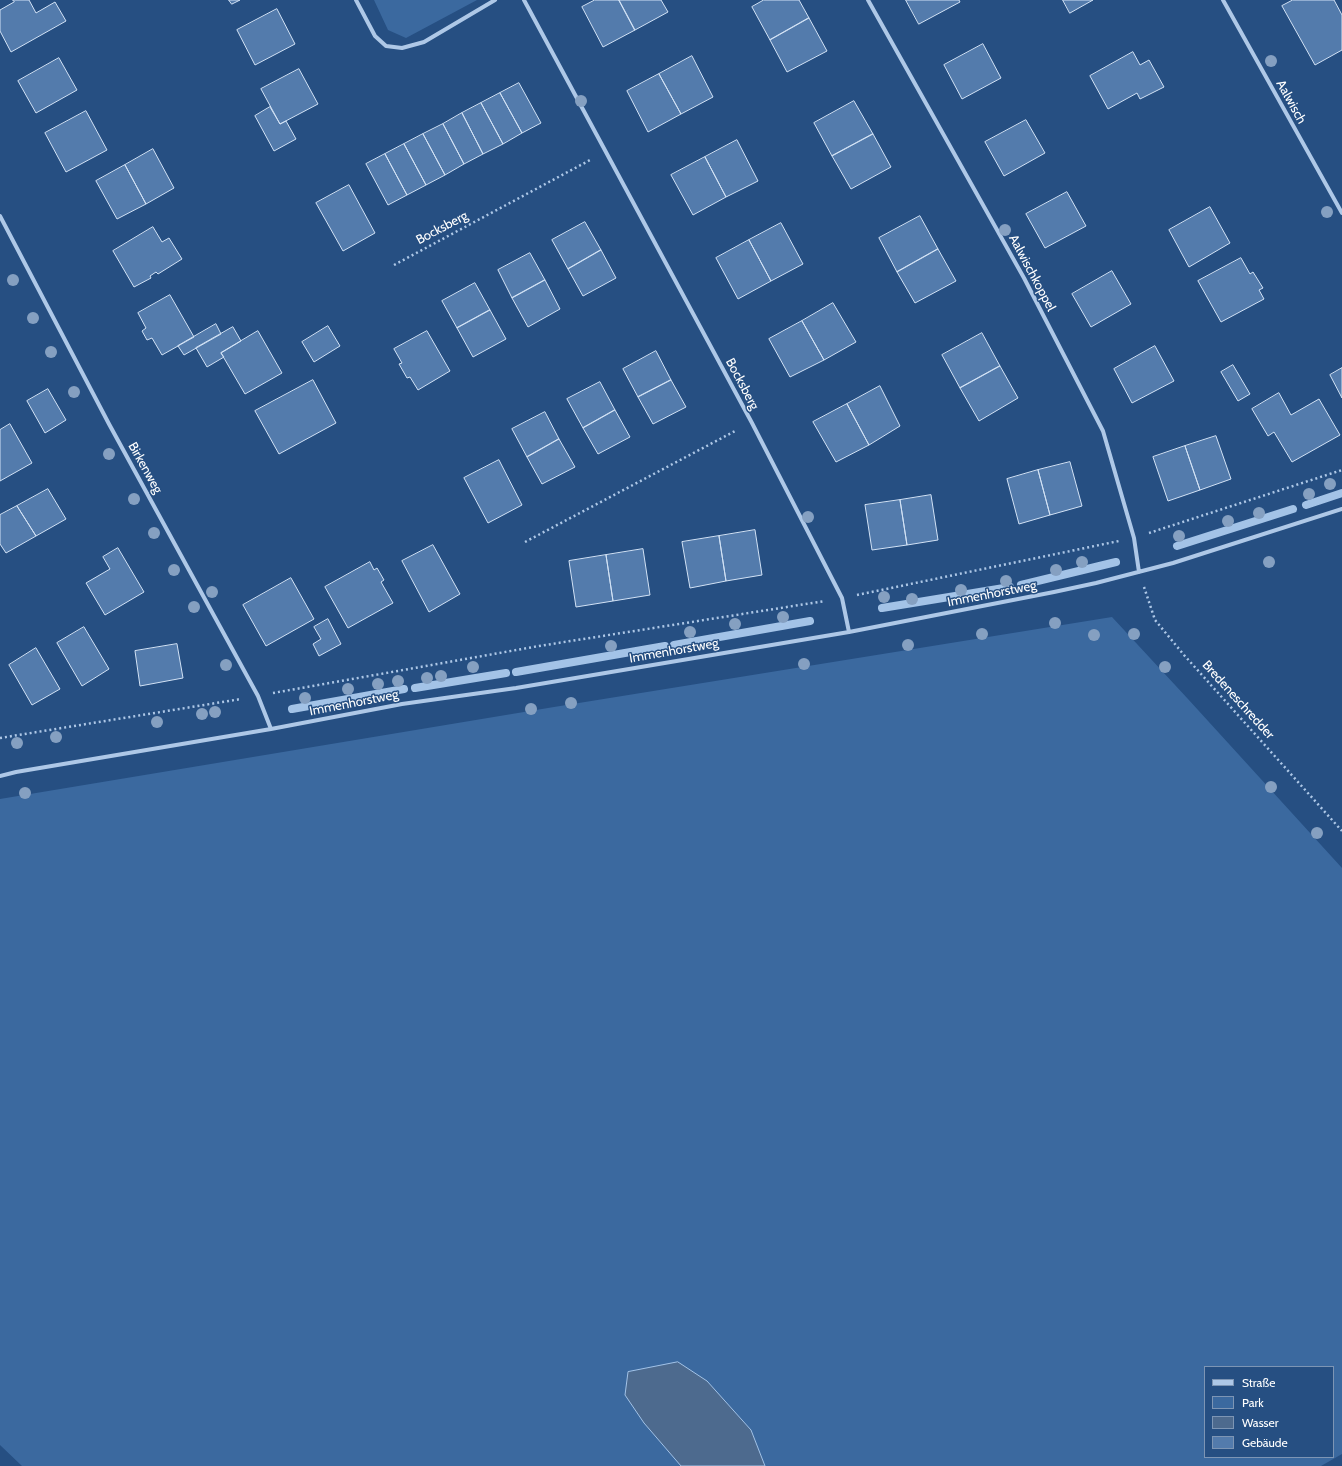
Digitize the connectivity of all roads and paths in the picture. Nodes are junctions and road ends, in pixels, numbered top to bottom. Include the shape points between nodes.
1 (356, 0) edge
2 (496, 0) edge
3 (524, 0) edge
4 (868, 0) edge
5 (1223, 0) edge
6 (605, 152) junction
7 (1342, 214) edge
8 (0, 216) edge
9 (394, 265) dead end
10 (752, 423) junction
11 (1342, 470) edge
12 (1342, 509) edge
13 (1134, 538) junction
14 (525, 542) dead end
15 (1139, 572) junction
16 (842, 598) junction
17 (849, 632) junction
18 (258, 696) junction
19 (271, 729) junction
20 (0, 738) edge
21 (0, 776) edge
22 (1342, 831) edge

1 - 2 street via 375,36 386,46 402,48 424,42
3 - 6 street, Bocksberg
4 - 13 street, Aalwischkoppel via 1020,271 1103,431
5 - 7 street, Aalwisch
6 - 9 path, Bocksberg
6 - 10 street, Bocksberg
8 - 18 street, Birkenweg via 109,424
10 - 14 path
10 - 16 street, Bocksberg
11 - 13 path
12 - 15 street, Immenhorstweg
13 - 15 street, Aalwischkoppel
13 - 16 path
15 - 17 street, Immenhorstweg via 1096,583
15 - 22 path, Bredeneschredder via 1154,620
16 - 17 street, Bocksberg
16 - 18 path via 539,646
17 - 19 street, Immenhorstweg via 516,688 402,704
18 - 19 street, Birkenweg
18 - 20 path
19 - 21 street, Immenhorstweg

